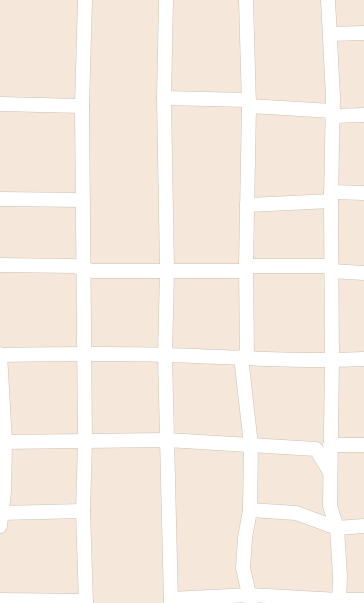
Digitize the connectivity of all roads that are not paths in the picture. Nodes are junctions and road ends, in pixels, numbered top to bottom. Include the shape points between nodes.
1 (85, 0) edge
2 (166, 0) edge
3 (246, 0) edge
4 (328, 0) edge
5 (364, 33) edge
6 (330, 34) junction
7 (164, 98) junction
8 (249, 103) junction
9 (0, 104) edge
10 (82, 106) junction
11 (332, 113) junction
12 (364, 115) edge
13 (364, 193) edge
14 (331, 196) junction
15 (0, 199) edge
16 (83, 200) junction
17 (247, 205) junction
18 (0, 265) edge
19 (246, 268) junction
20 (331, 268) junction
21 (82, 269) junction
22 (167, 271) junction
23 (364, 273) edge
24 (84, 354) junction
25 (0, 355) edge
26 (165, 355) junction
27 (244, 358) junction
28 (364, 359) edge
29 (332, 361) junction
30 (167, 440) junction
31 (85, 441) junction
32 (2, 442) edge
33 (330, 445) junction
34 (364, 445) edge
35 (251, 446) junction
36 (330, 472) junction
37 (250, 510) junction
38 (83, 511) junction
39 (1, 519) edge
40 (364, 526) edge
41 (337, 528) junction
42 (250, 599) edge
43 (0, 600) edge
44 (364, 600) edge
45 (171, 601) edge
46 (86, 602) edge
47 (339, 602) edge

1 - 10 street
2 - 7 street
3 - 8 street
4 - 6 street
5 - 6 street
6 - 11 street
7 - 8 street
7 - 22 street
8 - 11 street
8 - 17 street
9 - 10 street
10 - 16 street
11 - 12 street
11 - 14 street
13 - 14 street
14 - 17 street
14 - 20 street
15 - 16 street
16 - 21 street
17 - 19 street
18 - 21 street via 69,266
19 - 20 street
19 - 22 street
19 - 27 street
20 - 23 street
20 - 29 street
21 - 22 street via 93,272
21 - 24 street
22 - 26 street
24 - 25 street
24 - 26 street
24 - 31 street
25 - 32 street
26 - 27 street
26 - 30 street
27 - 29 street
27 - 35 street
28 - 29 street
29 - 33 street
30 - 31 street
30 - 35 street
30 - 45 street
31 - 32 street
31 - 38 street
32 - 39 street via 4,492
33 - 34 street
33 - 36 street
35 - 36 street via 316,449
35 - 37 street
36 - 41 street via 330,506
37 - 41 street via 296,513
37 - 42 street via 245,538 244,568
38 - 39 street
38 - 46 street
40 - 41 street
41 - 47 street
42 - 45 street
42 - 47 street
43 - 46 street
44 - 47 street

